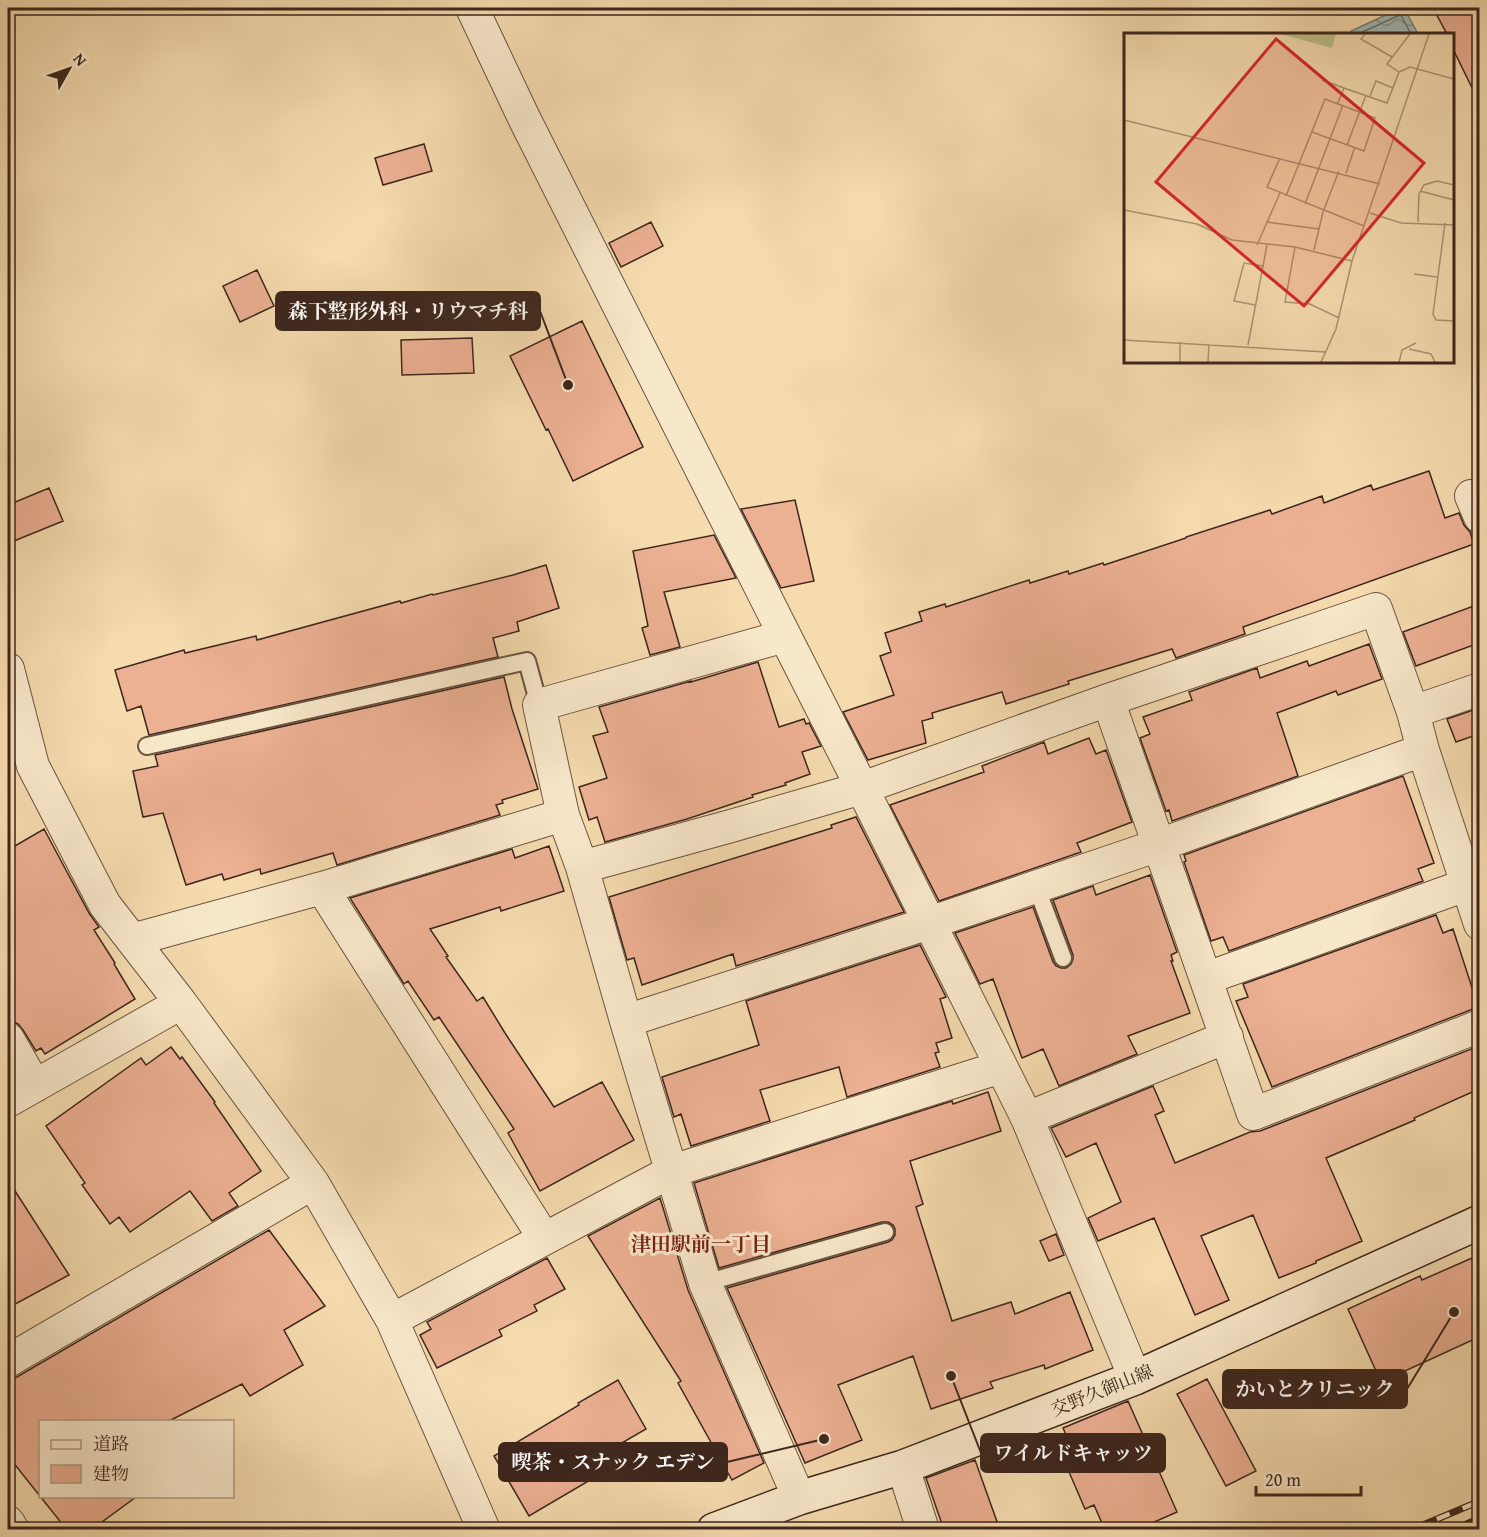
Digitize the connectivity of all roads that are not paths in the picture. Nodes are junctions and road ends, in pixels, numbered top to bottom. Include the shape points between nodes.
1 (472, 8) edge
2 (784, 636) junction
3 (8, 669) edge
4 (1479, 689) edge
5 (1108, 700) junction
6 (539, 705) junction
7 (1413, 712) junction
8 (147, 746) dead end
9 (1423, 750) junction
10 (862, 788) junction
11 (563, 815) junction
12 (1158, 845) junction
13 (582, 867) junction
14 (1473, 882) edge
15 (1036, 886) junction
16 (322, 888) junction
17 (928, 923) junction
18 (1479, 924) edge
19 (132, 940) junction
20 (1063, 958) dead end
21 (1207, 978) junction
22 (180, 1003) junction
23 (626, 1021) junction
24 (1479, 1026) edge
25 (1227, 1037) junction
26 (8, 1039) edge
27 (1002, 1067) junction
28 (35, 1086) junction
29 (8, 1101) edge
30 (1027, 1118) junction
31 (672, 1171) junction
32 (313, 1183) junction
33 (1479, 1222) edge
34 (885, 1232) dead end
35 (544, 1238) junction
36 (705, 1282) junction
37 (392, 1320) junction
38 (8, 1361) edge
39 (1135, 1378) junction
40 (903, 1467) junction
41 (799, 1498) junction
42 (8, 1522) edge
43 (13, 1530) edge
44 (484, 1530) edge
45 (714, 1530) edge
46 (923, 1530) edge

1 - 2 street
2 - 6 street
2 - 10 street
3 - 19 street via 33,766 105,905
4 - 7 street
5 - 7 street via 1376,609
5 - 10 street
5 - 12 street
6 - 8 lane via 527,661
6 - 11 street
7 - 9 street
9 - 12 street
9 - 14 street
10 - 13 street
10 - 17 street
11 - 13 street
11 - 16 street
12 - 15 street
12 - 21 street
13 - 23 street
14 - 18 street
14 - 21 street
15 - 17 street
15 - 20 lane
16 - 19 street
16 - 35 street
17 - 23 street
17 - 27 street
19 - 22 street
21 - 25 street
22 - 28 street
22 - 32 street
23 - 31 street
24 - 25 street via 1253,1114
25 - 30 street
26 - 28 street
27 - 30 street
27 - 31 street
28 - 29 street
30 - 39 street
31 - 35 street
31 - 36 street
32 - 37 street
32 - 38 street
33 - 39 main road, 交野久御山線
34 - 36 lane
35 - 37 street
36 - 41 street
37 - 44 street
39 - 40 main road, 交野久御山線
40 - 41 main road, 交野久御山線
40 - 46 street
41 - 45 main road, 交野久御山線
42 - 43 street

